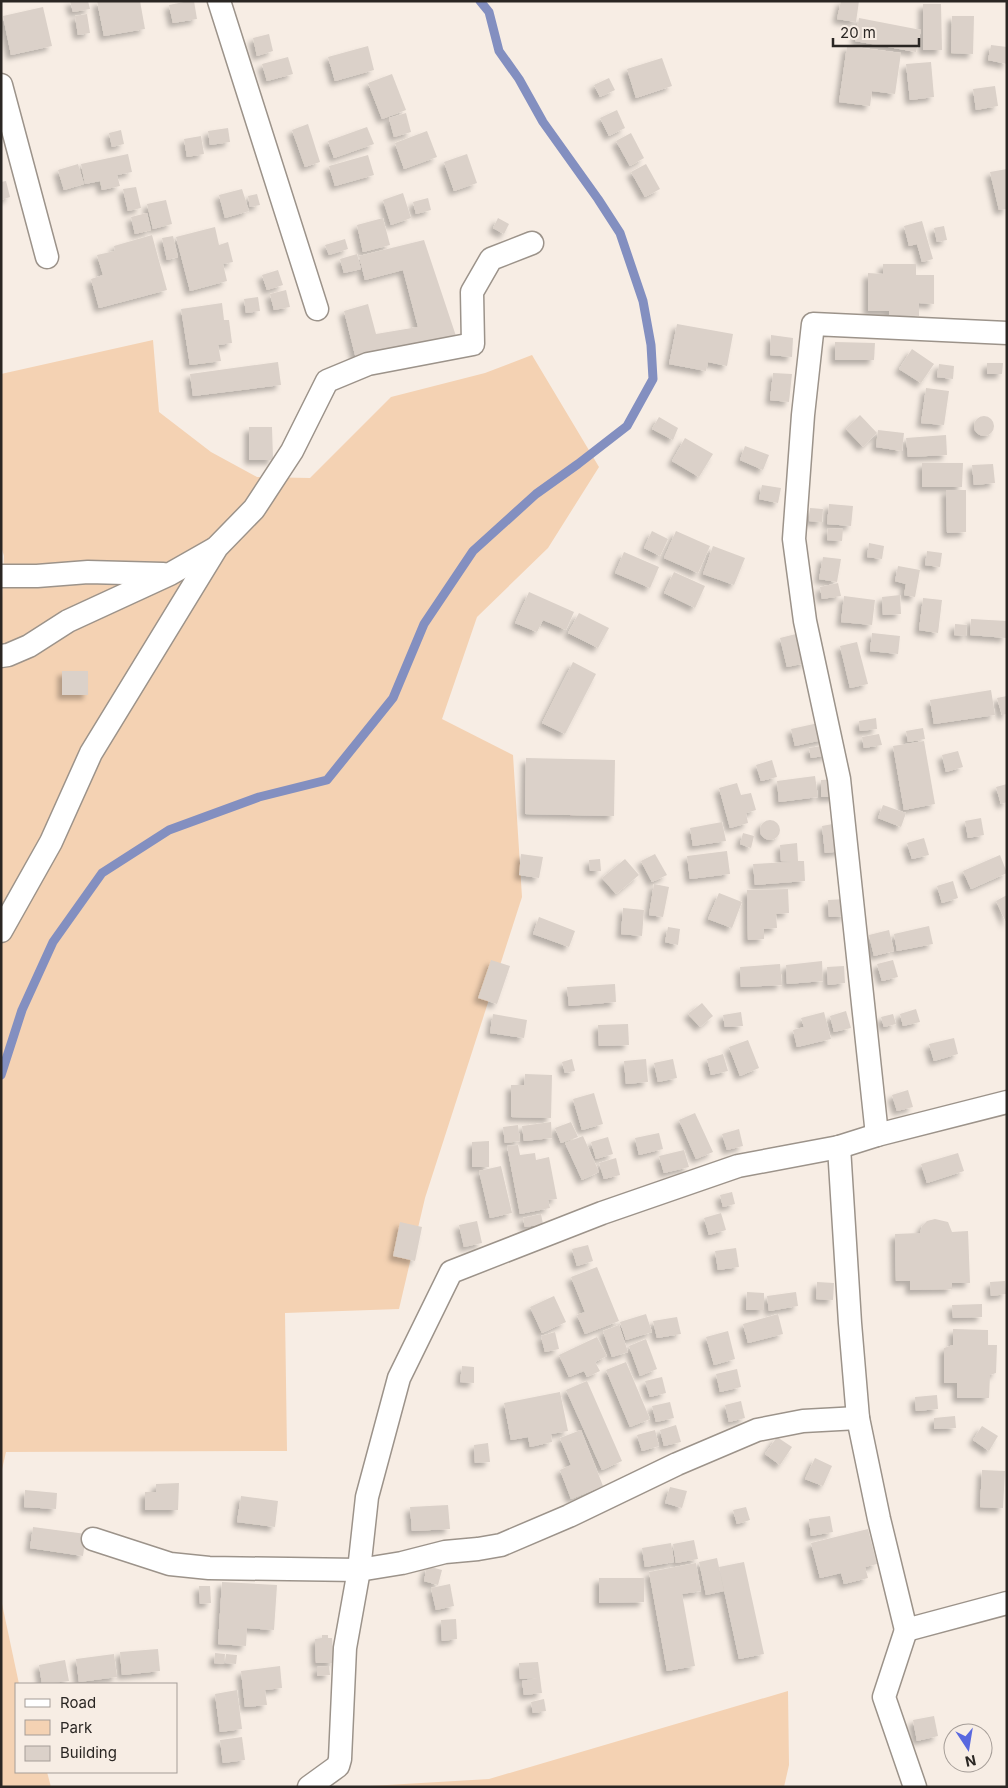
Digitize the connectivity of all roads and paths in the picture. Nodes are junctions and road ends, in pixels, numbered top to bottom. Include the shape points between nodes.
1 (212, 1) edge
2 (219, 1) edge
3 (224, 53) dead end
4 (1, 85) edge
5 (532, 243) dead end
6 (47, 257) dead end
7 (317, 308) dead end
8 (1007, 333) edge
9 (216, 548) junction
10 (170, 574) junction
11 (1, 576) edge
12 (1, 656) edge
13 (1, 931) edge
14 (1007, 1102) edge
15 (876, 1135) junction
16 (840, 1147) junction
17 (858, 1418) junction
18 (93, 1539) dead end
19 (359, 1570) junction
20 (1007, 1602) edge
21 (906, 1630) junction
22 (309, 1787) edge
23 (914, 1787) edge

1 - 3 street
2 - 7 street
4 - 6 street
5 - 9 street via 491,258 472,292 473,344 368,364 327,380 287,460 254,509
8 - 15 street via 813,324 794,539 805,621 839,779
9 - 10 street
9 - 13 street via 91,753 51,842
10 - 11 street via 88,572
10 - 12 street via 68,621 29,646
14 - 15 street
15 - 16 street
16 - 17 street
16 - 19 street via 738,1166 602,1213 451,1272 398,1378 367,1497
17 - 19 street via 803,1421 757,1430 501,1545 445,1552
17 - 21 street
18 - 19 street via 170,1564 209,1568
19 - 22 street via 345,1648 340,1759 338,1766
20 - 21 street
21 - 23 street via 884,1697

